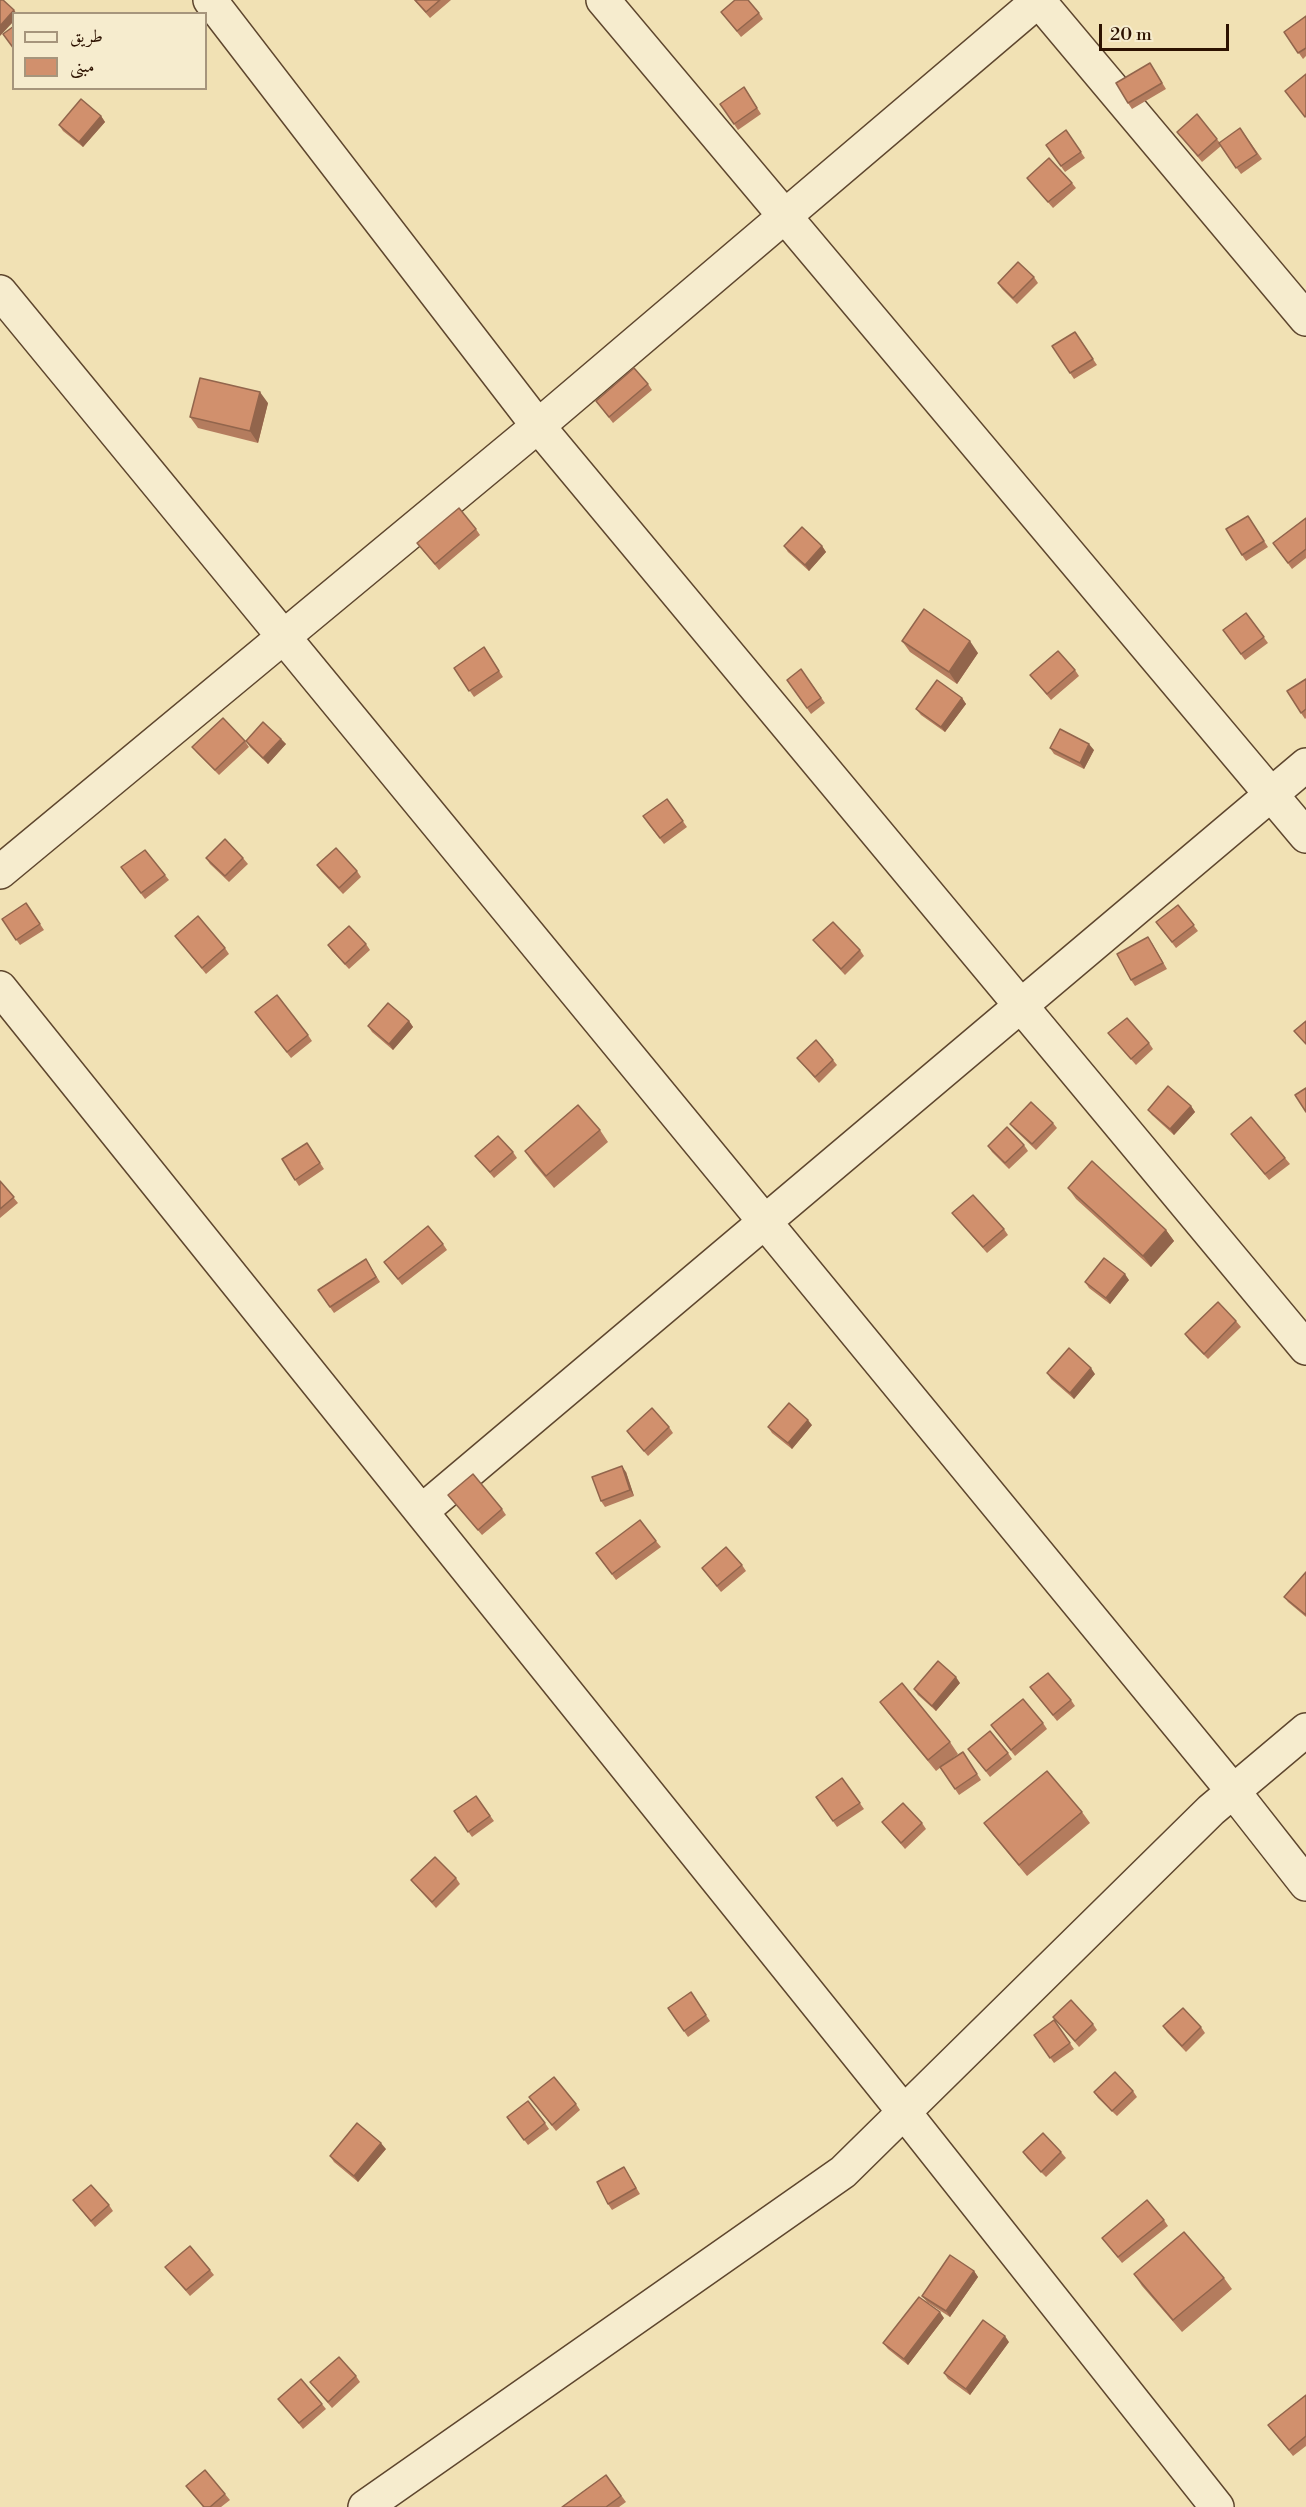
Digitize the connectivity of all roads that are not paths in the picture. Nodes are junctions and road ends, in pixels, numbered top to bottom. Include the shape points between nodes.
1 (210, 0) edge
2 (603, 0) edge
3 (1039, 0) edge
4 (785, 216) junction
5 (0, 292) edge
6 (1306, 319) edge
7 (538, 426) junction
8 (284, 637) junction
9 (1306, 765) edge
10 (1272, 794) junction
11 (1306, 836) edge
12 (0, 872) edge
13 (0, 988) edge
14 (1021, 1005) junction
15 (764, 1221) junction
16 (1306, 1348) edge
17 (422, 1511) junction
18 (1306, 1730) edge
19 (1233, 1791) junction
20 (1306, 1884) edge
21 (904, 2112) junction
22 (365, 2507) edge
23 (1216, 2507) edge

1 - 7 street
2 - 4 street
3 - 4 street
3 - 6 street
4 - 7 street
4 - 10 street
5 - 8 street
7 - 8 street
7 - 14 street
8 - 12 street
8 - 15 street
9 - 10 street
10 - 11 street
10 - 14 street
13 - 17 street
14 - 15 street
14 - 16 street
15 - 17 street
15 - 19 street
17 - 21 street
18 - 19 street
19 - 20 street
19 - 21 street
21 - 22 street via 843,2172
21 - 23 street

